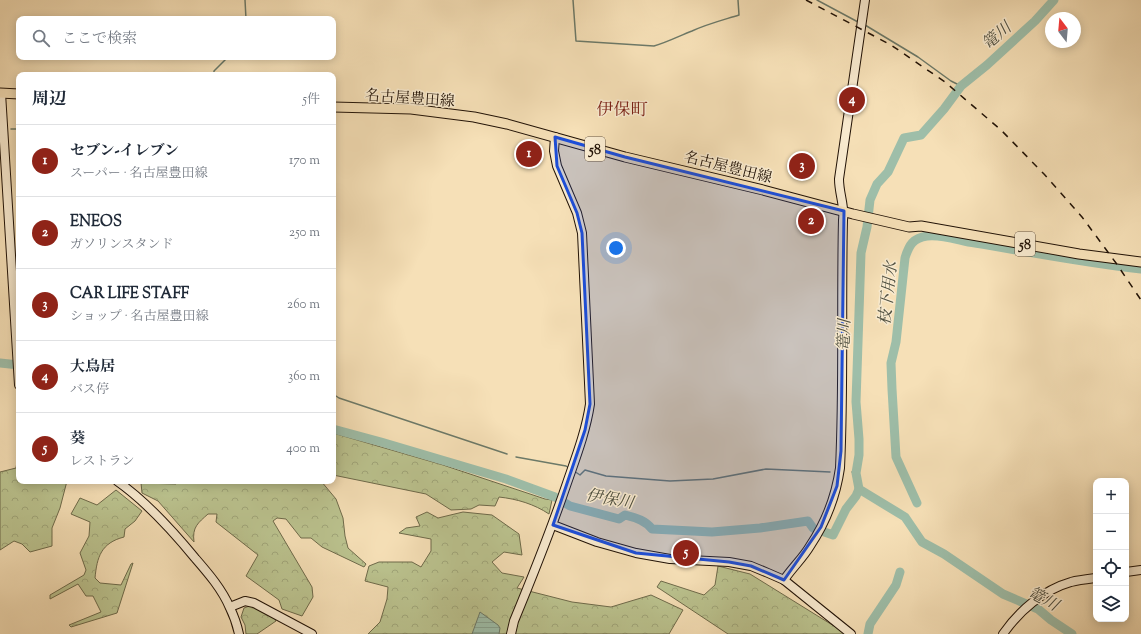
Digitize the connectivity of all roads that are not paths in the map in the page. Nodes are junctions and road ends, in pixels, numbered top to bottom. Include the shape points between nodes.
1 (865, 0) edge
2 (0, 93) edge
3 (16, 94) edge
4 (336, 107) edge
5 (555, 137) junction
6 (848, 212) junction
7 (1141, 262) edge
8 (16, 347) edge
9 (120, 484) edge
10 (553, 525) junction
11 (1141, 570) edge
12 (1129, 572) edge
13 (1093, 578) edge
14 (784, 580) junction
15 (230, 607) junction
16 (239, 634) edge
17 (312, 634) edge
18 (511, 634) edge
19 (851, 634) edge
20 (1003, 634) edge

1 - 6 street via 839,175 839,189
2 - 3 main road
2 - 8 street
4 - 5 main road, 名古屋豊田線 / 58 via 410,109 474,117
5 - 6 main road, 名古屋豊田線 / 58 via 625,158
5 - 10 street via 556,162 577,213 582,233 590,397 588,417
6 - 7 main road, 名古屋豊田線 / 58 via 909,226
6 - 14 street via 843,220 841,451 837,486 810,547
9 - 15 street via 182,542 218,587
10 - 14 street via 597,542 636,553 670,559 729,562 751,566
10 - 18 street
11 - 12 street
13 - 20 street via 1071,582 1048,593 1022,610
14 - 19 street
15 - 16 street
15 - 17 street via 244,601 254,603

